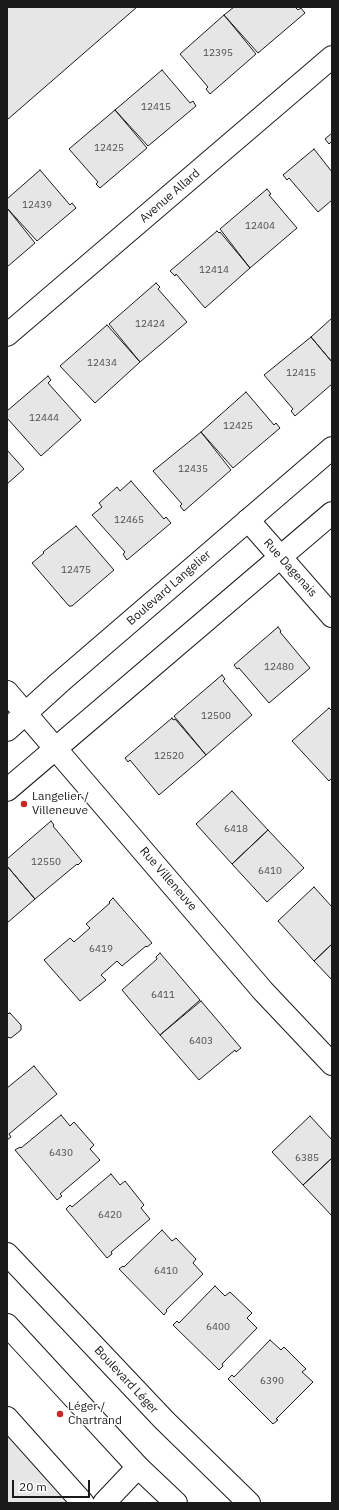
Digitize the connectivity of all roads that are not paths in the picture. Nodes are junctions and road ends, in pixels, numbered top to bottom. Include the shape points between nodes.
1 (332, 57) edge
2 (7, 335) edge
3 (332, 448) edge
4 (332, 513) edge
5 (248, 520) junction
6 (280, 557) junction
7 (332, 616) edge
8 (7, 692) edge
9 (26, 714) junction
10 (7, 730) edge
11 (57, 748) junction
12 (7, 790) edge
13 (332, 1064) edge
14 (7, 1254) edge
15 (7, 1325) edge
16 (7, 1418) edge
17 (138, 1467) junction
18 (83, 1503) edge
19 (104, 1503) edge
20 (176, 1503) edge
21 (249, 1503) edge

1 - 2 main road, Avenue Allard
3 - 5 main road, Boulevard Langelier
4 - 6 main road
5 - 6 main road, Rue Dagenais
5 - 9 main road, Boulevard Langelier
6 - 7 main road, Rue Dagenais
6 - 11 main road
8 - 9 main road, Rue Villeneuve
9 - 10 main road, Boulevard Langelier
9 - 11 main road, Rue Villeneuve
11 - 12 main road
11 - 13 main road, Rue Villeneuve via 263,991
14 - 21 main road, Boulevard Léger via 164,1420
15 - 17 main road
16 - 18 main road
17 - 19 main road
17 - 20 main road

